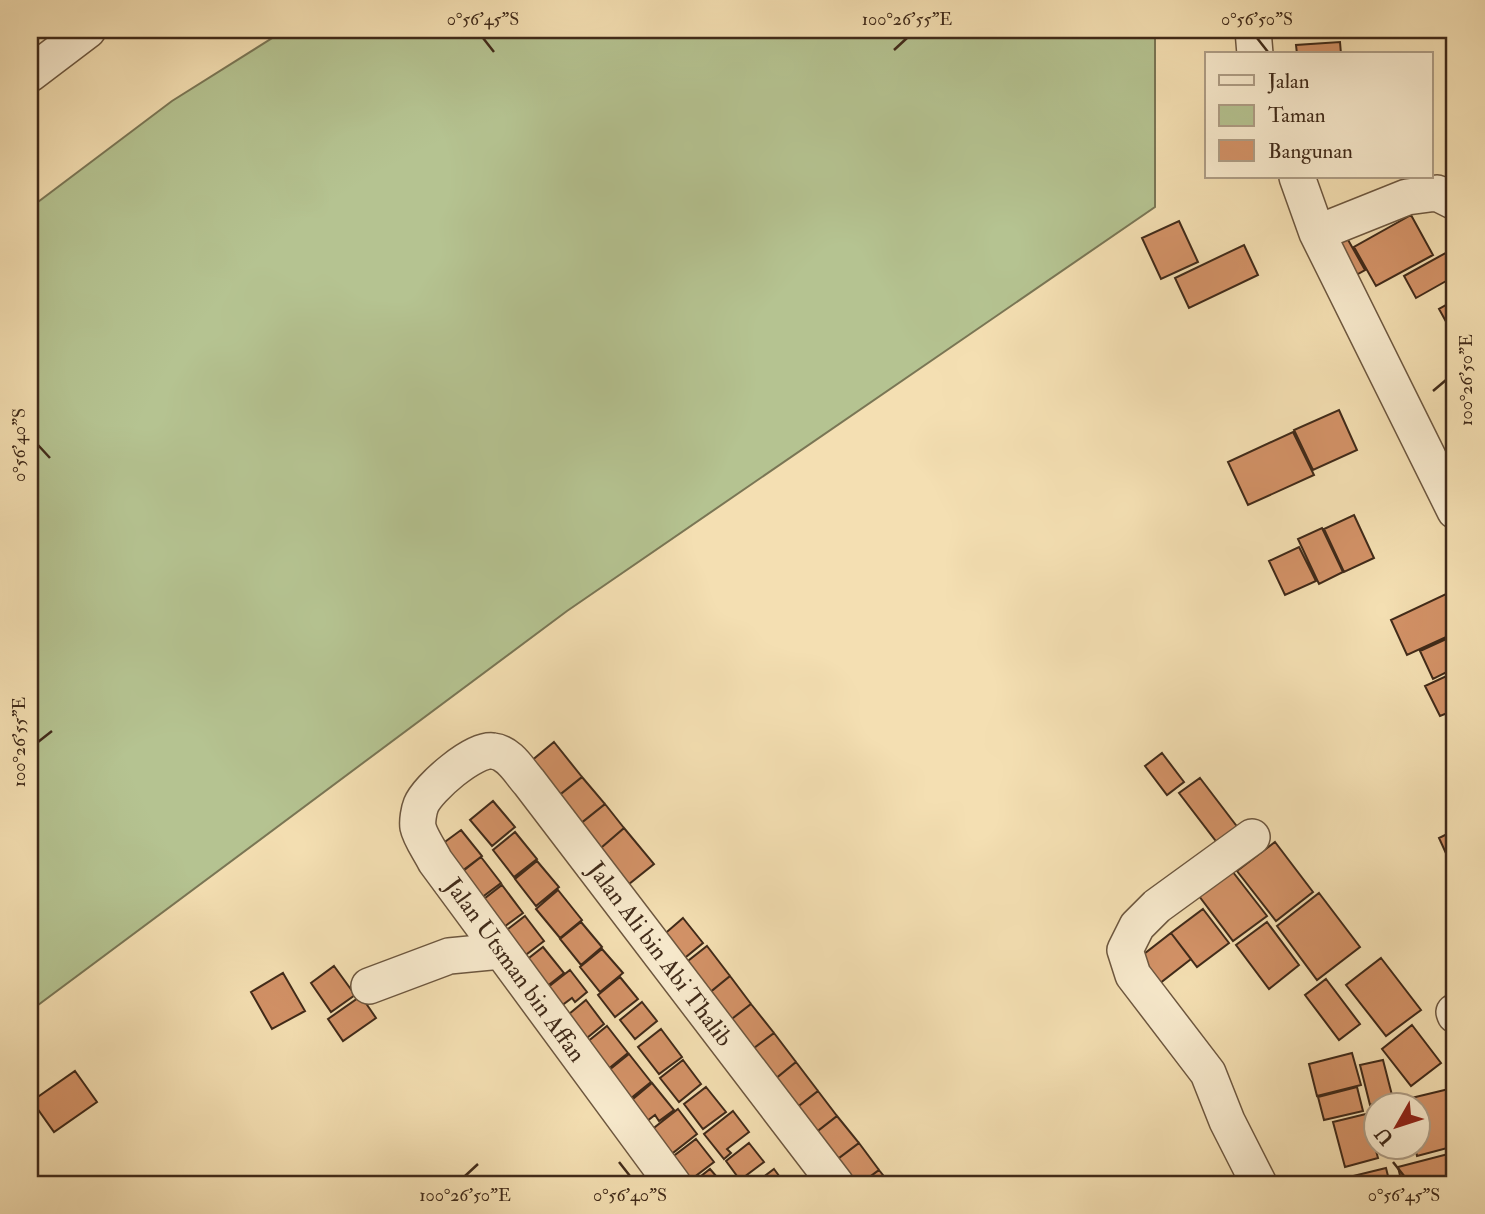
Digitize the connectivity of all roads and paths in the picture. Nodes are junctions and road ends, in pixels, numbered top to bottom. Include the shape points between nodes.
1 (88, 30) edge
2 (1253, 30) edge
3 (1255, 52) edge
4 (30, 74) edge
5 (1297, 178) edge
6 (1455, 202) edge
7 (1317, 233) junction
8 (1455, 511) edge
9 (471, 758) joint
10 (1252, 837) dead end
11 (500, 951) junction
12 (369, 986) dead end
13 (673, 1184) edge
14 (836, 1184) edge
15 (1259, 1184) edge

1 - 4 street
2 - 3 street
5 - 7 street
6 - 7 street via 1437,193 1407,197
7 - 8 street
9 - 11 street, Jalan Utsman bin Affan via 432,788 420,806 418,828 435,861
9 - 14 street, Jalan Ali bin Abi Thalib via 492,751 506,755
10 - 15 street via 1157,906 1137,926 1125,950 1133,975 1208,1073
11 - 12 street via 449,956
11 - 13 street, Jalan Utsman bin Affan

